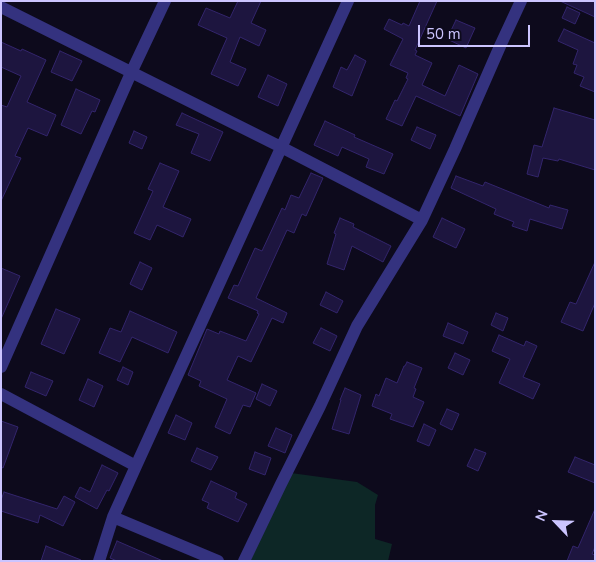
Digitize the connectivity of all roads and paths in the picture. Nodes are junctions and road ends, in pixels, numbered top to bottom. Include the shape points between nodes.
1 (165, 1) edge
2 (348, 1) edge
3 (521, 1) edge
4 (1, 7) edge
5 (132, 72) junction
6 (281, 147) junction
7 (422, 220) junction
8 (1, 367) edge
9 (1, 394) edge
10 (136, 466) junction
11 (113, 518) junction
12 (99, 561) edge
13 (218, 561) edge
14 (244, 561) edge

1 - 5 street
2 - 6 street
3 - 7 street
4 - 5 street
5 - 6 street
5 - 8 street
6 - 7 street
6 - 10 street
7 - 14 street via 357,326
9 - 10 street
10 - 11 street
11 - 12 street
11 - 13 street

